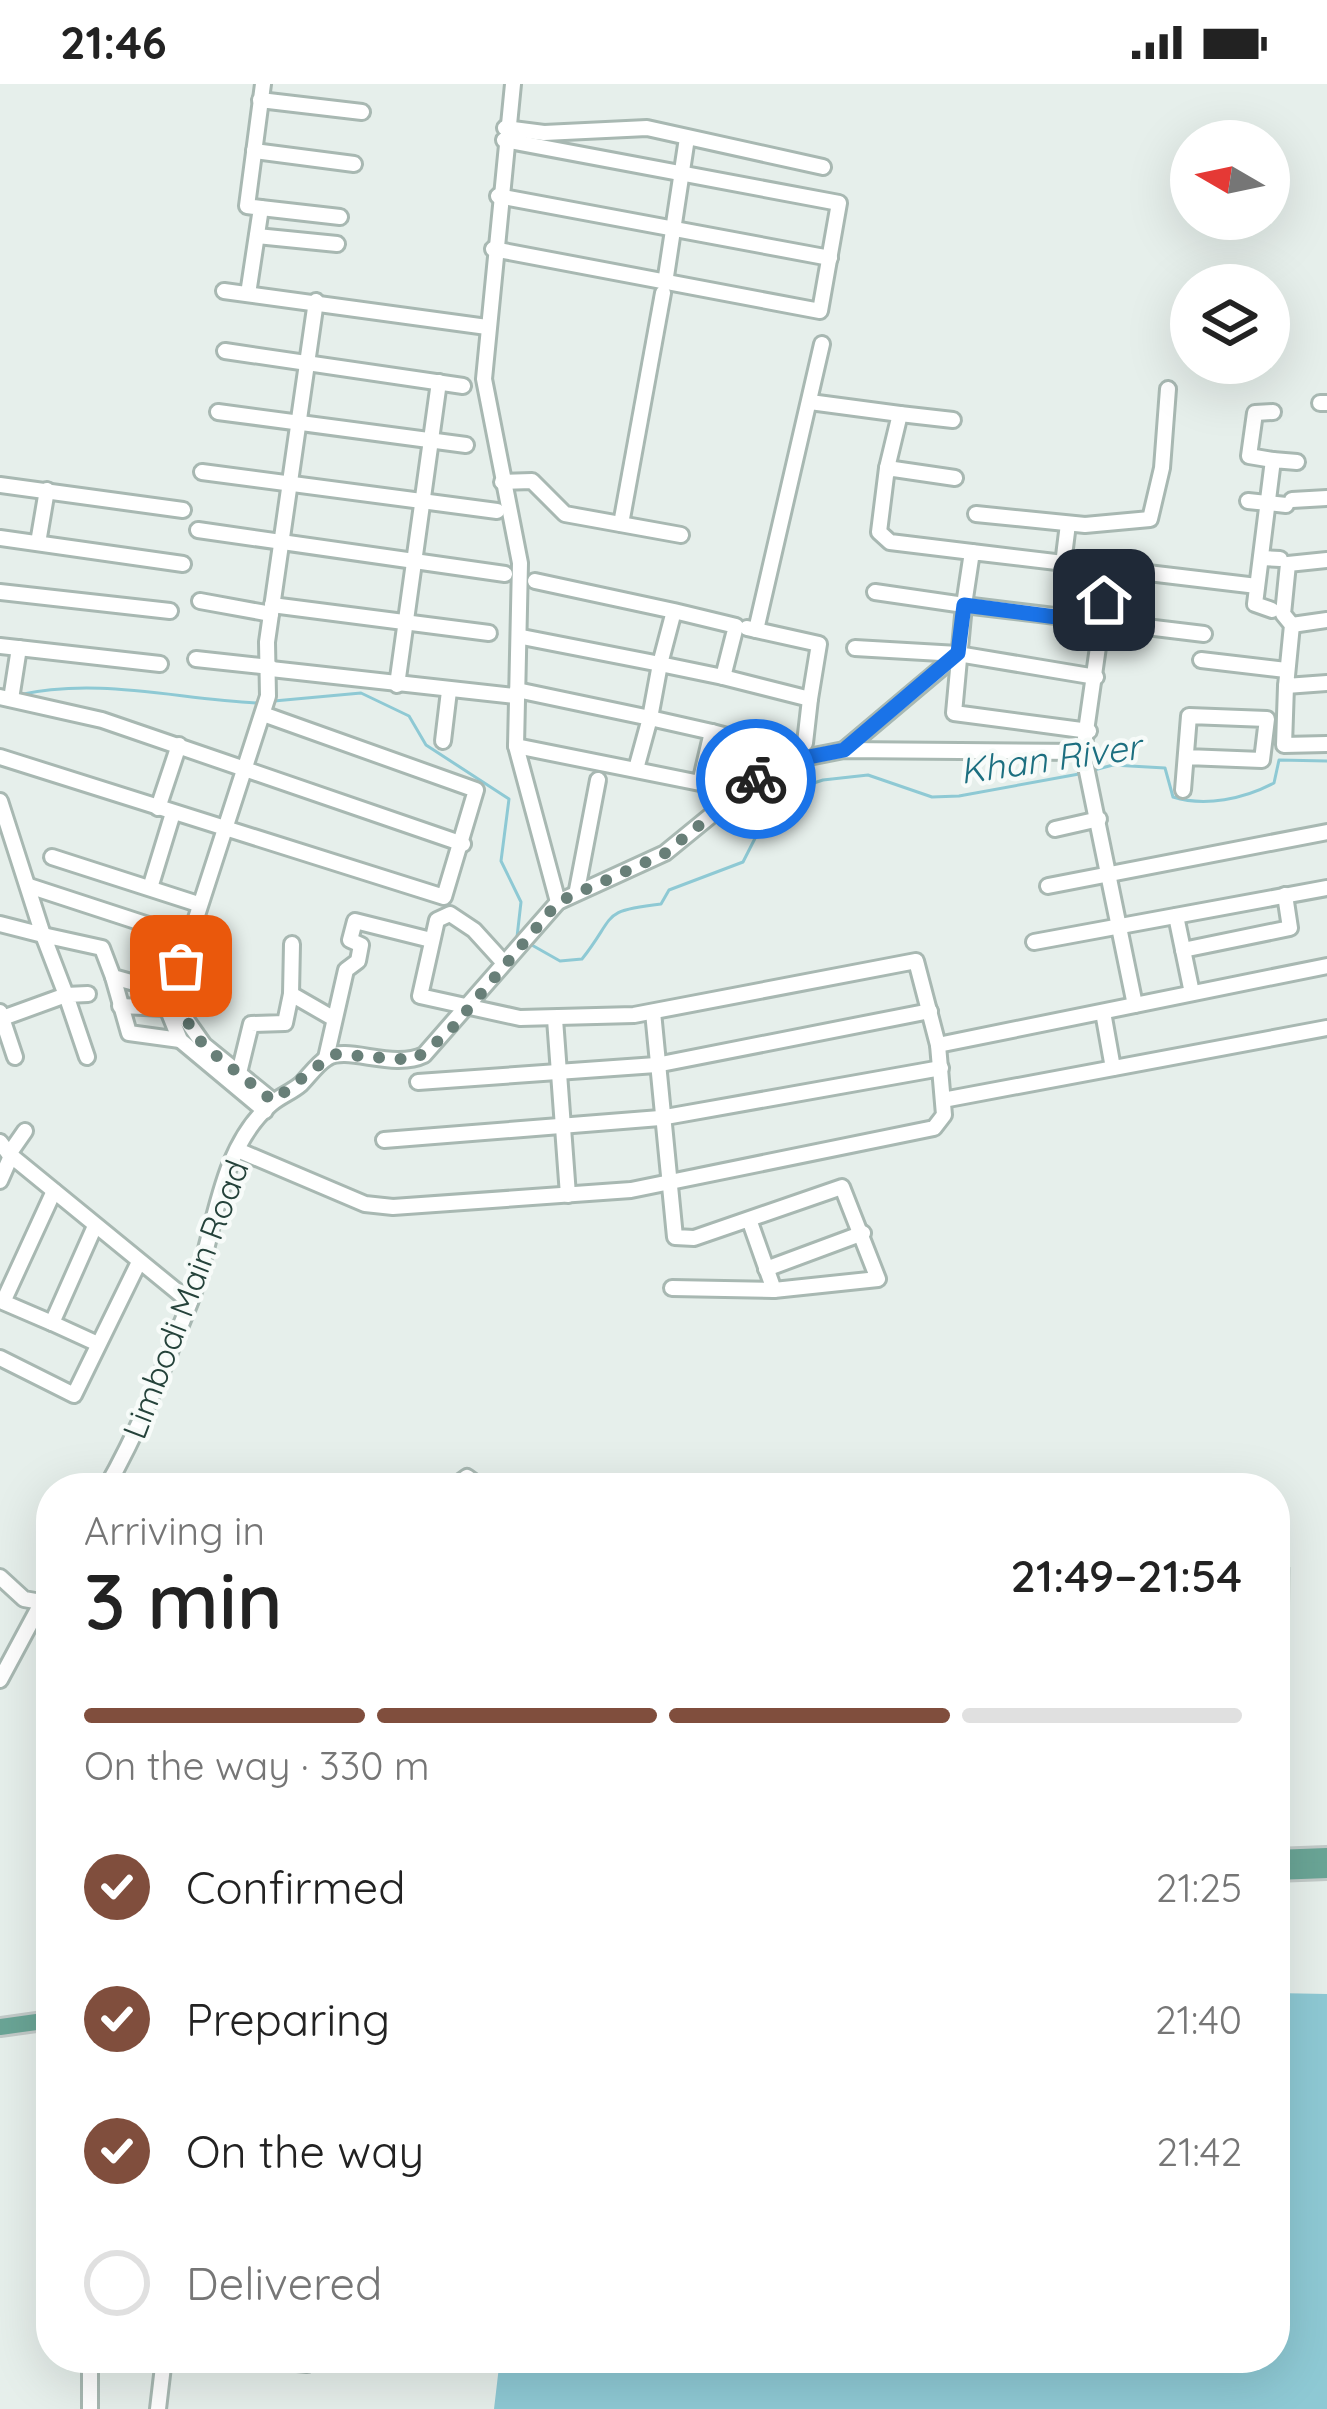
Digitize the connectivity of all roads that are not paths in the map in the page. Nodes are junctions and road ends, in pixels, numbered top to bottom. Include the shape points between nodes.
1 (512, 84) edge
2 (262, 92) edge
3 (362, 112) dead end
4 (505, 134) junction
5 (687, 138) junction
6 (254, 151) junction
7 (355, 164) dead end
8 (823, 166) dead end
9 (681, 176) junction
10 (499, 196) junction
11 (261, 208) junction
12 (340, 217) dead end
13 (673, 230) junction
14 (257, 236) junction
15 (337, 244) dead end
16 (493, 249) junction
17 (830, 258) junction
18 (664, 288) junction
19 (224, 291) dead end
20 (248, 294) junction
21 (316, 301) junction
22 (487, 327) junction
23 (822, 344) dead end
24 (225, 351) dead end
25 (306, 363) junction
26 (439, 382) junction
27 (464, 386) dead end
28 (1168, 389) dead end
29 (810, 402) junction
30 (218, 412) dead end
31 (1273, 412) dead end
32 (899, 414) junction
33 (953, 420) dead end
34 (297, 422) junction
35 (432, 441) junction
36 (466, 446) dead end
37 (1273, 460) junction
38 (1297, 462) dead end
39 (887, 468) junction
40 (202, 472) dead end
41 (955, 478) dead end
42 (502, 482) junction
43 (288, 484) junction
44 (0, 485) edge
45 (47, 490) junction
46 (1327, 497) edge
47 (424, 501) junction
48 (1248, 501) dead end
49 (1267, 503) junction
50 (183, 510) dead end
51 (497, 511) dead end
52 (976, 514) dead end
53 (621, 524) junction
54 (1068, 524) junction
55 (198, 530) dead end
56 (681, 535) dead end
57 (0, 538) edge
58 (280, 542) junction
59 (38, 543) junction
60 (972, 552) junction
61 (1261, 558) junction
62 (1280, 560) dead end
63 (1327, 560) edge
64 (416, 562) junction
65 (183, 563) dead end
66 (1063, 564) junction
67 (1109, 570) junction
68 (505, 574) dead end
69 (535, 581) dead end
70 (1257, 586) junction
71 (0, 592) edge
72 (875, 592) dead end
73 (200, 602) dead end
74 (964, 605) junction
75 (272, 609) junction
76 (1272, 610) dead end
77 (170, 611) dead end
78 (674, 611) junction
79 (1327, 620) edge
80 (408, 623) junction
81 (1102, 623) junction
82 (1292, 625) junction
83 (736, 626) junction
84 (755, 630) junction
85 (489, 633) dead end
86 (1204, 634) dead end
87 (522, 637) junction
88 (0, 646) edge
89 (19, 648) junction
90 (855, 648) dead end
91 (958, 653) junction
92 (196, 658) dead end
93 (1202, 660) dead end
94 (160, 664) dead end
95 (660, 664) junction
96 (271, 668) junction
97 (723, 677) junction
98 (1096, 677) junction
99 (1286, 678) junction
100 (1327, 683) edge
101 (398, 685) junction
102 (449, 691) junction
103 (512, 696) junction
104 (5, 698) edge
105 (810, 699) junction
106 (265, 707) junction
107 (650, 718) junction
108 (1267, 719) junction
109 (1284, 720) junction
110 (1089, 730) junction
111 (712, 732) junction
112 (443, 742) dead end
113 (1327, 744) edge
114 (179, 746) junction
115 (516, 746) junction
116 (844, 750) junction
117 (0, 757) edge
118 (1186, 757) junction
119 (1086, 766) junction
120 (248, 767) junction
121 (636, 769) junction
122 (598, 780) dead end
123 (1183, 790) dead end
124 (166, 810) junction
125 (2, 811) edge
126 (1099, 818) junction
127 (226, 828) junction
128 (1055, 829) dead end
129 (1327, 832) edge
130 (463, 844) junction
131 (52, 857) dead end
132 (1112, 874) junction
133 (29, 886) junction
134 (1048, 886) dead end
135 (149, 888) junction
136 (1327, 888) edge
137 (577, 890) junction
138 (1286, 896) junction
139 (558, 902) junction
140 (198, 904) junction
141 (1176, 916) junction
142 (0, 924) edge
143 (1121, 926) junction
144 (43, 935) junction
145 (188, 938) junction
146 (431, 940) junction
147 (1034, 942) dead end
148 (292, 944) dead end
149 (1183, 950) junction
150 (504, 963) junction
151 (1327, 966) edge
152 (113, 977) junction
153 (1192, 993) junction
154 (88, 994) dead end
155 (291, 994) junction
156 (66, 995) junction
157 (171, 1000) junction
158 (1135, 1005) junction
159 (120, 1006) junction
160 (467, 1009) junction
161 (930, 1011) junction
162 (653, 1012) junction
163 (1103, 1012) junction
164 (1, 1016) edge
165 (331, 1017) junction
166 (555, 1019) junction
167 (1327, 1028) edge
168 (179, 1040) junction
169 (938, 1045) junction
170 (15, 1057) dead end
171 (87, 1057) dead end
172 (326, 1058) junction
173 (656, 1065) junction
174 (941, 1068) junction
175 (1113, 1068) junction
176 (239, 1072) junction
177 (560, 1073) junction
178 (418, 1082) dead end
179 (944, 1100) junction
180 (269, 1106) junction
181 (660, 1118) junction
182 (562, 1128) junction
183 (25, 1131) dead end
184 (384, 1140) dead end
185 (7, 1151) edge
186 (240, 1151) junction
187 (666, 1180) junction
188 (0, 1181) edge
189 (54, 1191) junction
190 (568, 1195) junction
191 (750, 1222) junction
192 (95, 1226) junction
193 (863, 1233) junction
194 (139, 1262) junction
195 (766, 1270) junction
196 (672, 1288) dead end
197 (774, 1290) junction
198 (1, 1301) edge
199 (190, 1302) junction
200 (52, 1323) junction
201 (98, 1344) junction
202 (0, 1358) edge
203 (115, 1473) edge
204 (0, 1577) edge
205 (36, 1601) edge
206 (36, 1612) edge
207 (0, 1680) edge
208 (1327, 1856) edge
209 (1290, 1857) edge
210 (1327, 1870) edge
211 (1290, 1871) edge
212 (36, 2011) edge
213 (0, 2015) edge
214 (36, 2022) edge
215 (0, 2026) edge
216 (90, 2373) edge
217 (162, 2373) edge
218 (90, 2409) edge
219 (158, 2409) edge

1 - 4 street
2 - 3 street
2 - 6 street
4 - 5 street via 632,128
4 - 9 street
4 - 10 street
5 - 8 street
5 - 9 street
6 - 7 street
6 - 11 street via 247,206
9 - 13 street
9 - 17 street via 839,203
10 - 13 street
10 - 16 street
11 - 12 street
11 - 14 street
13 - 17 street
13 - 18 street
14 - 15 street
14 - 20 street
16 - 18 street
16 - 22 street
17 - 18 street via 820,311
18 - 53 street
19 - 20 street
20 - 21 street
21 - 22 street
21 - 25 street
22 - 42 street via 484,379
23 - 29 street
24 - 25 street
25 - 26 street
25 - 34 street
26 - 27 street
26 - 35 street
28 - 54 street via 1150,519
29 - 32 street
29 - 84 street
30 - 34 street
31 - 37 street via 1255,413 1249,456
32 - 33 street
32 - 39 street
34 - 35 street
34 - 43 street
35 - 36 street
35 - 47 street
37 - 38 street
37 - 49 street
39 - 41 street
39 - 60 street via 880,536
40 - 43 street
42 - 53 street via 532,481 566,514
42 - 87 street via 520,563
43 - 47 street
43 - 58 street
44 - 45 street
45 - 50 street
45 - 59 street
46 - 49 street
47 - 51 street
47 - 64 street
48 - 49 street
49 - 61 street
52 - 54 street
53 - 56 street
54 - 66 street
55 - 58 street
57 - 59 street
58 - 64 street
58 - 75 street
59 - 65 street
60 - 66 street
60 - 74 street
61 - 62 street
61 - 70 street
63 - 82 street via 1288,565 1282,614
64 - 68 street
64 - 80 street
66 - 67 street
67 - 70 street
67 - 81 street
69 - 78 street
70 - 76 street via 1255,606
71 - 77 street
72 - 74 street
73 - 75 street
74 - 81 street
74 - 91 street
75 - 80 street
75 - 96 street
78 - 83 street
78 - 95 street
79 - 82 street
80 - 85 street
80 - 101 street
81 - 86 street
81 - 98 street
82 - 99 street
83 - 84 street
83 - 97 street
84 - 105 street via 819,644
87 - 95 street
87 - 103 street
88 - 89 street
89 - 94 street
89 - 104 street
90 - 91 street
91 - 98 street
91 - 110 street via 957,715
91 - 116 street
92 - 96 street
93 - 99 street
95 - 97 street
95 - 107 street
96 - 101 street
96 - 106 street
97 - 105 street
98 - 110 street
99 - 100 street
99 - 109 street
101 - 102 street
102 - 103 street
102 - 112 street
103 - 107 street
103 - 115 street
104 - 114 street
105 - 111 street via 805,743 794,748
106 - 120 street
106 - 130 street via 472,786 478,793
107 - 111 street
107 - 121 street
108 - 109 street
108 - 118 street via 1262,760
108 - 118 street via 1182,716
109 - 113 street via 1284,745
110 - 119 street
111 - 121 street via 700,783
114 - 120 street
114 - 124 street
115 - 121 street
115 - 139 street
116 - 119 street
116 - 137 street via 788,761 664,854
117 - 124 street
118 - 123 street
119 - 126 street
120 - 127 street
120 - 130 street
122 - 137 street
124 - 127 street
124 - 135 street
125 - 133 street
126 - 128 street
126 - 132 street
127 - 130 street via 440,898
127 - 140 street
129 - 132 street
131 - 135 street
132 - 134 street
132 - 143 street
133 - 144 street
133 - 145 street
135 - 140 street
136 - 138 street
137 - 139 street
138 - 141 street
138 - 149 street via 1290,928
139 - 150 street
140 - 145 street
141 - 143 street
141 - 149 street
142 - 144 street
143 - 147 street
143 - 158 street
144 - 152 street via 102,948
144 - 156 street
145 - 157 street
146 - 150 street via 437,920 450,914
146 - 160 street via 420,997
146 - 165 street via 355,921 350,940 361,945 358,961 346,970
148 - 155 street
149 - 153 street
150 - 160 street
151 - 153 street
152 - 157 street
152 - 159 street
153 - 158 street
154 - 156 street
155 - 165 street
155 - 176 street via 285,1023 251,1024
156 - 164 street
156 - 171 street
157 - 159 street
157 - 168 street
157 - 176 street via 191,1032
158 - 163 street
159 - 168 street via 129,1033
160 - 166 street
160 - 172 street via 414,1060
161 - 162 street via 921,966 909,960
161 - 169 street
161 - 173 street
162 - 166 street
162 - 173 street
163 - 169 street
163 - 175 street
164 - 170 street
165 - 172 street
166 - 177 street
167 - 175 street
168 - 180 street
169 - 174 street
172 - 180 street, Limbodi Main Road
173 - 177 street
173 - 181 street
174 - 179 street
174 - 181 street
175 - 179 street
176 - 180 street
177 - 178 street
177 - 182 street
179 - 187 street via 934,1128
180 - 186 street, Limbodi Main Road
181 - 182 street
181 - 187 street
182 - 184 street
182 - 190 street
183 - 185 street
185 - 188 street
185 - 189 street
186 - 190 street via 365,1204
186 - 199 street, Limbodi Main Road via 219,1194
187 - 190 street
187 - 191 street via 675,1237
189 - 192 street
189 - 198 street
191 - 193 street via 842,1187
191 - 195 street
192 - 194 street
192 - 200 street
193 - 195 street
193 - 197 street via 875,1281
194 - 199 street
194 - 201 street
195 - 197 street
196 - 197 street
198 - 200 street
199 - 203 street, Limbodi Main Road
200 - 201 street
201 - 202 street via 74,1395
204 - 205 street
206 - 207 street
208 - 209 main road
210 - 211 main road
212 - 213 main road
214 - 215 main road
216 - 218 street
217 - 219 street

